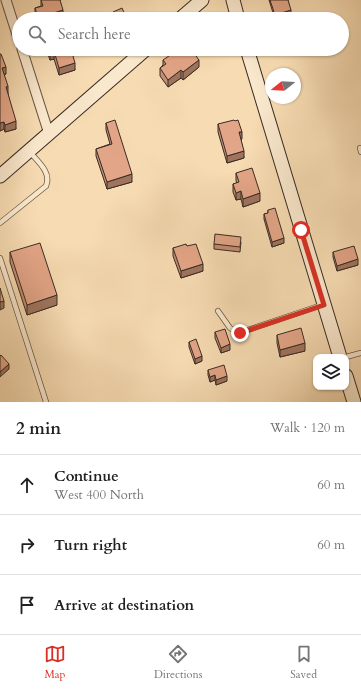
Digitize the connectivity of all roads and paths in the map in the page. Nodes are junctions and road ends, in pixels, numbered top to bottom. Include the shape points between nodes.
1 (6, 0) edge
2 (202, 0) edge
3 (233, 0) edge
4 (188, 12) edge
5 (236, 12) edge
6 (12, 19) edge
7 (24, 56) edge
8 (138, 56) edge
9 (250, 56) edge
10 (49, 134) junction
11 (29, 151) junction
12 (0, 176) edge
13 (0, 223) edge
14 (0, 258) edge
15 (324, 305) junction
16 (218, 310) dead end
17 (361, 353) edge
18 (339, 354) edge
19 (349, 356) edge
20 (349, 386) edge
21 (46, 402) edge
22 (354, 402) edge

1 - 6 street
2 - 4 street
3 - 5 street
7 - 10 street
8 - 10 street
9 - 15 street
10 - 11 street
11 - 12 street
11 - 13 lane via 46,171 46,186
14 - 21 lane
15 - 16 lane via 240,333 230,328
15 - 18 street
17 - 19 lane
20 - 22 street

